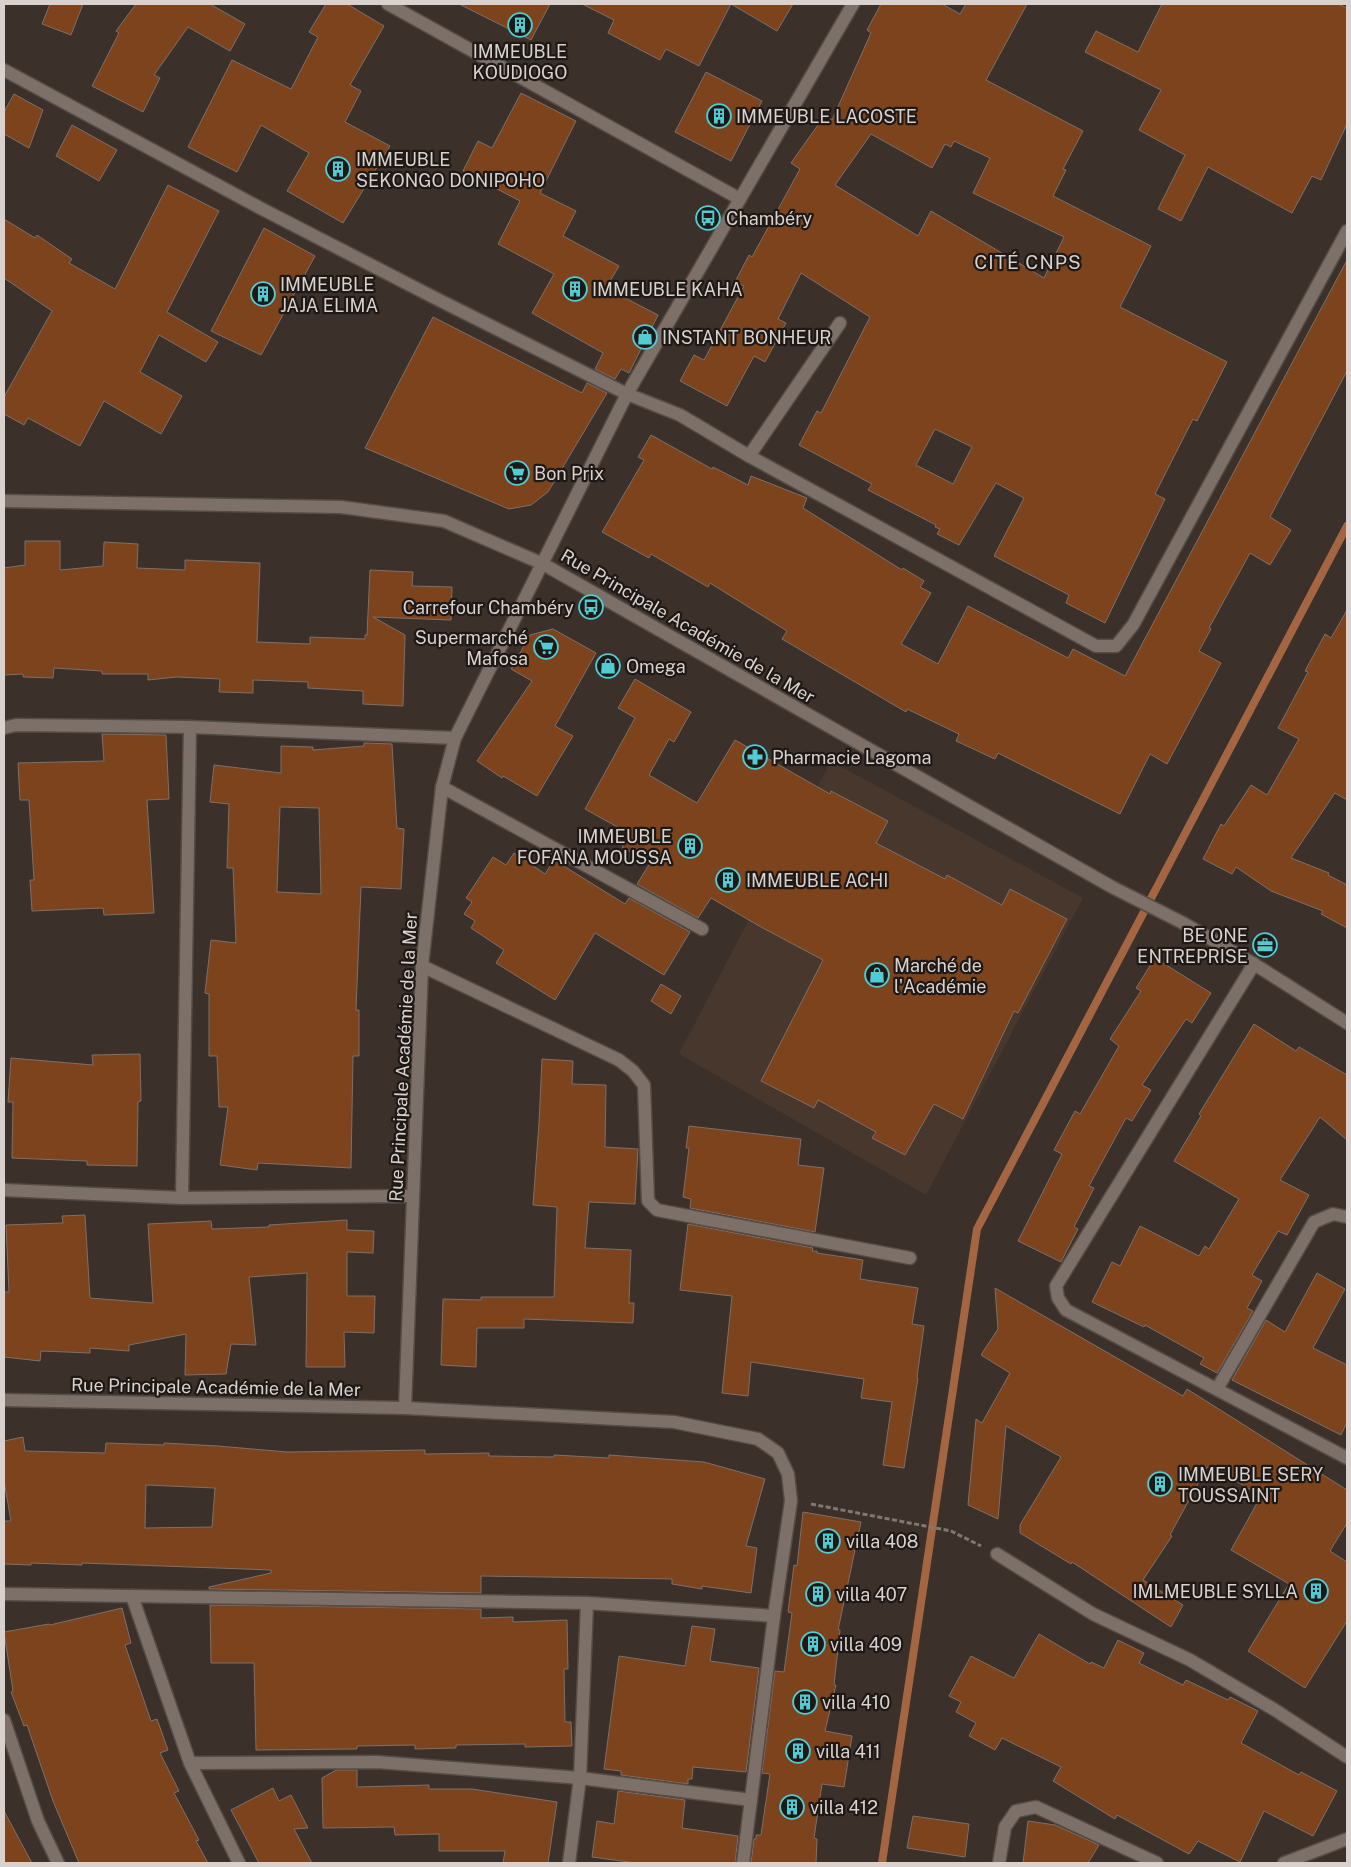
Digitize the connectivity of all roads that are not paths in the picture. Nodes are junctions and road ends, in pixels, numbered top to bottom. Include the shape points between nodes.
1 (388, 4) edge
2 (853, 4) edge
3 (4, 70) edge
4 (740, 199) junction
5 (1347, 231) edge
6 (840, 323) dead end
7 (627, 394) junction
8 (749, 456) junction
9 (4, 501) edge
10 (543, 564) junction
11 (190, 727) junction
12 (4, 728) edge
13 (455, 738) junction
14 (442, 787) junction
15 (702, 929) dead end
16 (1254, 964) junction
17 (422, 966) junction
18 (1347, 1023) edge
19 (4, 1190) edge
20 (412, 1196) junction
21 (182, 1198) junction
22 (1347, 1217) edge
23 (910, 1258) dead end
24 (1217, 1389) junction
25 (4, 1400) edge
26 (404, 1408) junction
27 (1347, 1458) edge
28 (997, 1554) road end
29 (4, 1594) edge
30 (132, 1596) junction
31 (587, 1603) junction
32 (774, 1616) junction
33 (4, 1720) edge
34 (1347, 1757) edge
35 (190, 1763) junction
36 (580, 1778) junction
37 (751, 1800) junction
38 (1347, 1839) edge
39 (58, 1863) edge
40 (239, 1863) edge
41 (569, 1863) edge
42 (743, 1863) edge
43 (998, 1863) edge
44 (1157, 1863) edge
45 (1284, 1863) edge

1 - 4 street
2 - 4 street
3 - 7 street via 264,210
4 - 7 street
5 - 8 street via 1133,625 1116,646 1096,646
6 - 8 street
7 - 8 street via 680,415
7 - 10 street
9 - 10 street via 341,507 444,521
10 - 13 street, Rue Principale Académie de la Mer
10 - 16 street, Rue Principale Académie de la Mer via 1112,887
11 - 12 street via 16,725
11 - 13 street
11 - 21 street
13 - 14 street, Rue Principale Académie de la Mer
14 - 15 street
14 - 17 street, Rue Principale Académie de la Mer
16 - 18 street, Rue Principale Académie de la Mer
16 - 24 street via 1056,1286 1058,1298 1066,1310
17 - 20 street, Rue Principale Académie de la Mer
17 - 23 street via 619,1060 633,1071 644,1085 648,1201 657,1210
19 - 21 street
20 - 21 street
20 - 26 street, Rue Principale Académie de la Mer
22 - 24 street via 1333,1214 1314,1222
24 - 27 street
25 - 26 street, Rue Principale Académie de la Mer
26 - 32 street via 674,1422 758,1439 778,1454 788,1474 791,1501
28 - 34 street via 1093,1614 1190,1660
29 - 30 street
30 - 31 street
30 - 35 street
31 - 32 street
31 - 36 street
32 - 37 street
33 - 39 street via 38,1821
35 - 36 street via 377,1762
35 - 40 street
36 - 37 street
36 - 41 street
37 - 42 street
38 - 45 street
43 - 44 street via 1005,1827 1016,1811 1036,1807

